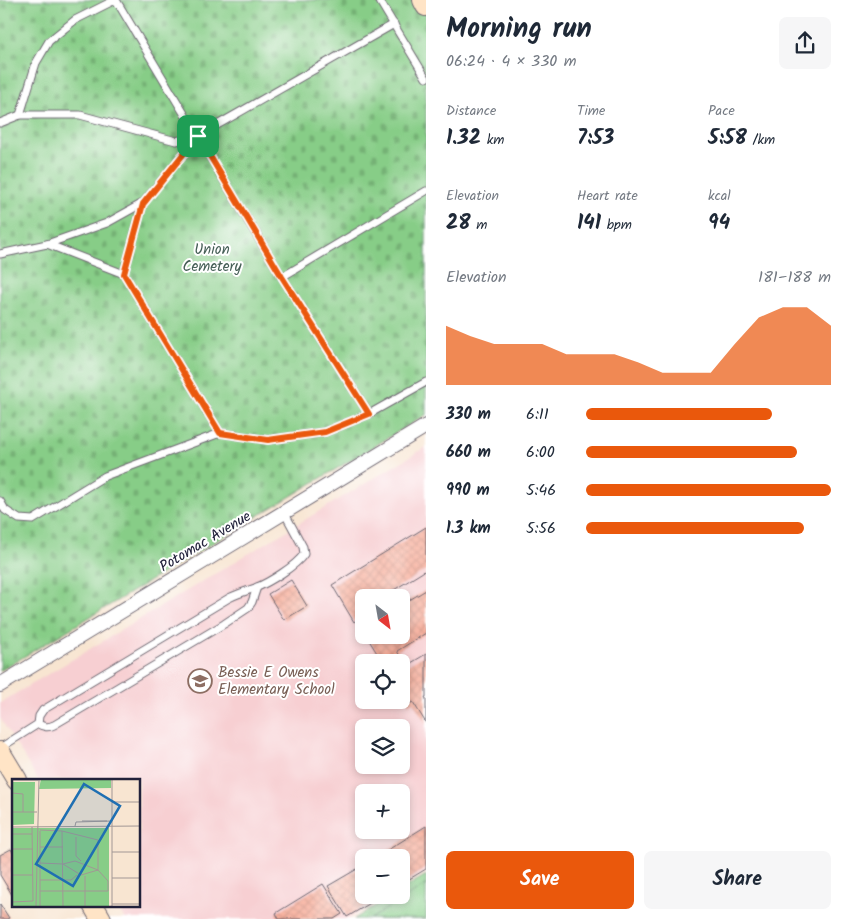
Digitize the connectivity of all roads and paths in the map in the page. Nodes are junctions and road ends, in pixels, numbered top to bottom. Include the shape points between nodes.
1 (115, 0) edge
2 (379, 0) edge
3 (423, 0) edge
4 (426, 6) edge
5 (394, 24) junction
6 (426, 78) edge
7 (20, 115) junction
8 (0, 123) edge
9 (198, 136) junction
10 (426, 191) edge
11 (143, 204) junction
12 (47, 244) junction
13 (0, 254) edge
14 (124, 274) junction
15 (282, 277) junction
16 (426, 382) edge
17 (369, 414) junction
18 (426, 426) edge
19 (220, 433) junction
20 (0, 501) edge
21 (284, 512) junction
22 (257, 587) junction
23 (0, 685) edge
24 (38, 724) junction
25 (0, 748) edge
26 (0, 752) edge
27 (16, 779) edge

1 - 7 lane via 74,20 49,40 36,63
1 - 9 lane
2 - 5 lane
3 - 4 street
5 - 6 lane
5 - 9 lane
7 - 8 lane
7 - 9 lane via 80,115 176,141
9 - 11 lane
9 - 15 lane
10 - 15 lane
11 - 12 lane via 107,223
11 - 14 lane
12 - 13 lane
12 - 14 lane
14 - 19 lane
15 - 17 lane
16 - 17 lane
17 - 19 lane via 325,432 268,440
18 - 21 street, Potomac Avenue
19 - 20 lane via 105,476 33,520 19,519 5,510
21 - 22 lane via 304,554 292,567
21 - 23 street, Potomac Avenue
22 - 24 lane via 229,598 43,710
22 - 24 lane via 248,608 224,624 54,725 44,727
24 - 25 lane
26 - 27 street

